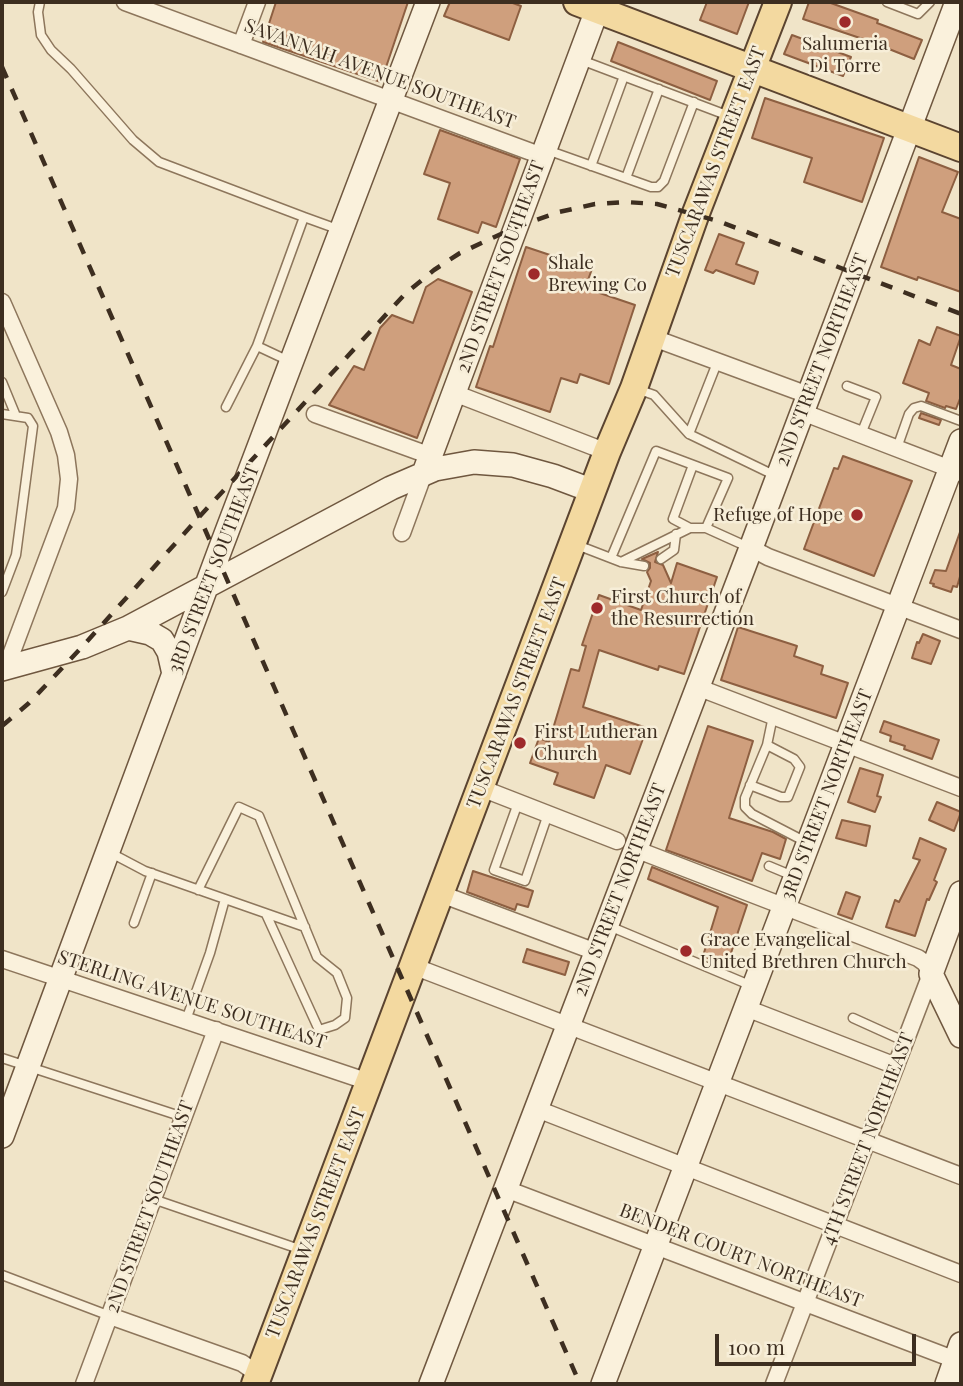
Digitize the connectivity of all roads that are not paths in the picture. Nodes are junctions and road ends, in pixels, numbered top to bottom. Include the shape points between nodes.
1 (40, 2) edge
2 (125, 2) edge
3 (257, 2) edge
4 (428, 2) edge
5 (778, 2) edge
6 (887, 2) edge
7 (930, 2) edge
8 (591, 4) edge
9 (955, 7) edge
10 (241, 45) junction
11 (578, 59) junction
12 (752, 67) junction
13 (624, 76) junction
14 (659, 89) junction
15 (390, 100) junction
16 (694, 102) junction
17 (733, 117) junction
18 (909, 128) junction
19 (961, 148) edge
20 (543, 153) junction
21 (591, 166) junction
22 (626, 178) junction
23 (304, 217) junction
24 (341, 230) junction
25 (2, 302) edge
26 (651, 337) junction
27 (257, 346) junction
28 (291, 362) junction
29 (715, 368) dead end
30 (2, 382) edge
31 (847, 386) dead end
32 (634, 388) junction
33 (454, 393) junction
34 (805, 403) junction
35 (226, 407) dead end
36 (2, 414) edge
37 (314, 414) dead end
38 (16, 416) junction
39 (961, 421) edge
40 (689, 434) junction
41 (861, 434) junction
42 (961, 441) edge
43 (897, 448) junction
44 (607, 452) junction
45 (427, 465) junction
46 (693, 465) junction
47 (956, 471) edge
48 (778, 477) junction
49 (593, 491) junction
50 (690, 528) junction
51 (706, 528) junction
52 (402, 533) dead end
53 (676, 534) junction
54 (573, 543) junction
55 (751, 548) junction
56 (611, 558) junction
57 (661, 559) dead end
58 (621, 562) junction
59 (645, 566) dead end
60 (5, 576) edge
61 (206, 587) junction
62 (2, 592) edge
63 (898, 607) junction
64 (128, 628) junction
65 (961, 630) edge
66 (3, 671) edge
67 (173, 674) junction
68 (697, 687) junction
69 (774, 716) junction
70 (846, 743) junction
71 (766, 745) junction
72 (750, 785) junction
73 (481, 788) junction
74 (961, 788) edge
75 (518, 803) junction
76 (548, 814) junction
77 (808, 843) junction
78 (626, 845) junction
79 (107, 851) junction
80 (769, 866) dead end
81 (152, 873) junction
82 (796, 877) junction
83 (198, 890) junction
84 (961, 893) edge
85 (441, 894) junction
86 (225, 899) junction
87 (784, 906) junction
88 (266, 914) junction
89 (134, 923) dead end
90 (607, 925) junction
91 (304, 928) junction
92 (596, 953) junction
93 (2, 959) edge
94 (413, 967) junction
95 (931, 974) junction
96 (59, 978) junction
97 (754, 986) junction
98 (746, 1008) junction
99 (853, 1018) dead end
100 (186, 1020) junction
101 (569, 1026) junction
102 (216, 1030) junction
103 (961, 1036) edge
104 (906, 1042) junction
105 (2, 1058) edge
106 (27, 1066) junction
107 (896, 1066) junction
108 (369, 1082) junction
109 (717, 1083) junction
110 (537, 1109) junction
111 (183, 1117) junction
112 (2, 1136) edge
113 (868, 1140) junction
114 (685, 1167) junction
115 (961, 1176) edge
116 (506, 1189) junction
117 (153, 1199) junction
118 (835, 1225) junction
119 (656, 1245) junction
120 (306, 1251) junction
121 (961, 1274) edge
122 (2, 1275) edge
123 (805, 1303) junction
124 (110, 1316) junction
125 (959, 1355) edge
126 (262, 1381) edge
127 (84, 1384) edge
128 (431, 1384) edge
129 (603, 1384) edge
130 (774, 1384) edge
131 (947, 1384) edge

1 - 23 lane via 41,35 51,50 133,141 159,162
2 - 10 street, SAVANNAH AVENUE SOUTHEAST
3 - 10 street
4 - 15 street, 3RD STREET SOUTHEAST
5 - 12 main road, TUSCARAWAS STREET EAST
6 - 7 lane via 918,13
7 - 9 lane
8 - 11 street, 2ND STREET SOUTHEAST
8 - 12 main road
9 - 18 street, 2ND STREET NORTHEAST
10 - 15 street, SAVANNAH AVENUE SOUTHEAST
11 - 13 lane
11 - 20 street, 2ND STREET SOUTHEAST
12 - 17 main road, TUSCARAWAS STREET EAST
12 - 18 main road
13 - 14 lane
13 - 21 lane
14 - 16 lane
14 - 22 lane
15 - 20 street, SAVANNAH AVENUE SOUTHEAST
15 - 24 street, 3RD STREET SOUTHEAST
16 - 17 lane
16 - 22 lane via 662,185 651,187
17 - 26 main road, TUSCARAWAS STREET EAST
18 - 19 main road
18 - 34 street, 2ND STREET NORTHEAST
20 - 21 lane
20 - 33 street, 2ND STREET SOUTHEAST
21 - 22 lane
23 - 24 lane
23 - 27 lane
24 - 28 street, 3RD STREET SOUTHEAST
25 - 66 street via 59,432 69,480 66,508
26 - 32 main road, TUSCARAWAS STREET EAST
26 - 34 street
27 - 28 lane
27 - 35 lane
28 - 61 street, 3RD STREET SOUTHEAST
29 - 40 lane
30 - 38 lane
31 - 41 lane via 876,397
32 - 40 lane via 654,395
32 - 44 main road, TUSCARAWAS STREET EAST
33 - 44 street
33 - 45 street, 2ND STREET SOUTHEAST
34 - 41 street
34 - 48 street, 2ND STREET NORTHEAST
36 - 38 lane
37 - 45 street
38 - 60 lane via 28,418 33,426 16,555
39 - 43 lane via 921,406 914,408
40 - 48 lane
41 - 43 street
42 - 47 street, 3RD STREET NORTHEAST
43 - 47 street
44 - 49 main road, TUSCARAWAS STREET EAST
45 - 49 street via 493,463 533,470
45 - 52 street, 2ND STREET SOUTHEAST
45 - 61 street
46 - 50 lane via 673,519
46 - 51 lane via 728,478
46 - 56 lane via 656,452
47 - 63 street, 3RD STREET NORTHEAST
48 - 55 street, 2ND STREET NORTHEAST
49 - 54 main road, TUSCARAWAS STREET EAST
50 - 51 lane
50 - 53 lane
51 - 55 lane
53 - 57 lane via 674,550
53 - 58 lane
54 - 56 lane
54 - 73 main road, TUSCARAWAS STREET EAST
55 - 63 street
55 - 68 street, 2ND STREET NORTHEAST
56 - 58 lane
58 - 59 lane
60 - 62 lane
61 - 64 street
61 - 67 street, 3RD STREET SOUTHEAST
63 - 65 street
63 - 70 street, 3RD STREET NORTHEAST
64 - 66 street
64 - 67 street via 162,640
67 - 79 street, 3RD STREET SOUTHEAST
68 - 69 street
68 - 78 street, 2ND STREET NORTHEAST
69 - 70 street
69 - 71 lane
70 - 74 street
70 - 77 street, 3RD STREET NORTHEAST
71 - 72 lane
71 - 72 lane via 800,766 788,797
72 - 77 lane via 745,807 752,814
73 - 75 street
73 - 85 main road, TUSCARAWAS STREET EAST
75 - 76 street
75 - 76 lane via 494,870 525,881
76 - 78 street
77 - 82 street, 3RD STREET NORTHEAST
78 - 87 street
78 - 90 street, 2ND STREET NORTHEAST
79 - 81 lane
79 - 96 street, 3RD STREET SOUTHEAST
80 - 82 lane
81 - 83 lane
81 - 89 lane
82 - 87 street, 3RD STREET NORTHEAST
83 - 86 lane
83 - 91 lane via 239,807 259,816
84 - 95 street, 4TH STREET NORTHEAST
85 - 92 street
85 - 94 main road, TUSCARAWAS STREET EAST
86 - 88 lane
86 - 100 lane
87 - 95 street via 918,958
87 - 97 street, 3RD STREET NORTHEAST
88 - 91 lane
88 - 91 lane via 319,1030 345,1018 347,998 337,972 317,957
90 - 92 street, 2ND STREET NORTHEAST
90 - 97 lane
92 - 101 street, 2ND STREET NORTHEAST
93 - 96 street, STERLING AVENUE SOUTHEAST
94 - 101 street
94 - 108 main road, TUSCARAWAS STREET EAST
95 - 103 street
95 - 104 street, 4TH STREET NORTHEAST
96 - 100 street, STERLING AVENUE SOUTHEAST
96 - 106 street, 3RD STREET SOUTHEAST
97 - 98 street, 3RD STREET NORTHEAST
98 - 107 street
98 - 109 street, 3RD STREET NORTHEAST
99 - 104 lane
100 - 102 street, STERLING AVENUE SOUTHEAST
101 - 109 street
101 - 110 street, 2ND STREET NORTHEAST
102 - 108 street, STERLING AVENUE SOUTHEAST
102 - 111 street, 2ND STREET SOUTHEAST
104 - 107 street, 4TH STREET NORTHEAST
105 - 106 lane
106 - 111 lane
106 - 112 street, 3RD STREET SOUTHEAST
107 - 113 street, 4TH STREET NORTHEAST
108 - 120 main road, TUSCARAWAS STREET EAST
109 - 113 street
109 - 114 street, 3RD STREET NORTHEAST
110 - 114 street
110 - 116 street, 2ND STREET NORTHEAST
111 - 117 street, 2ND STREET SOUTHEAST
113 - 115 street
113 - 118 street, 4TH STREET NORTHEAST
114 - 118 street
114 - 119 street, 3RD STREET NORTHEAST
116 - 119 street, BENDER COURT NORTHEAST
116 - 128 street, 2ND STREET NORTHEAST
117 - 120 lane
117 - 124 street, 2ND STREET SOUTHEAST
118 - 121 street
118 - 123 street, 4TH STREET NORTHEAST
119 - 123 street, BENDER COURT NORTHEAST
119 - 129 street, 3RD STREET NORTHEAST
120 - 126 main road, TUSCARAWAS STREET EAST
122 - 124 lane
123 - 125 street, BENDER COURT NORTHEAST
123 - 130 street, 4TH STREET NORTHEAST
124 - 126 street via 242,1363
124 - 127 street, 2ND STREET SOUTHEAST
125 - 131 street

